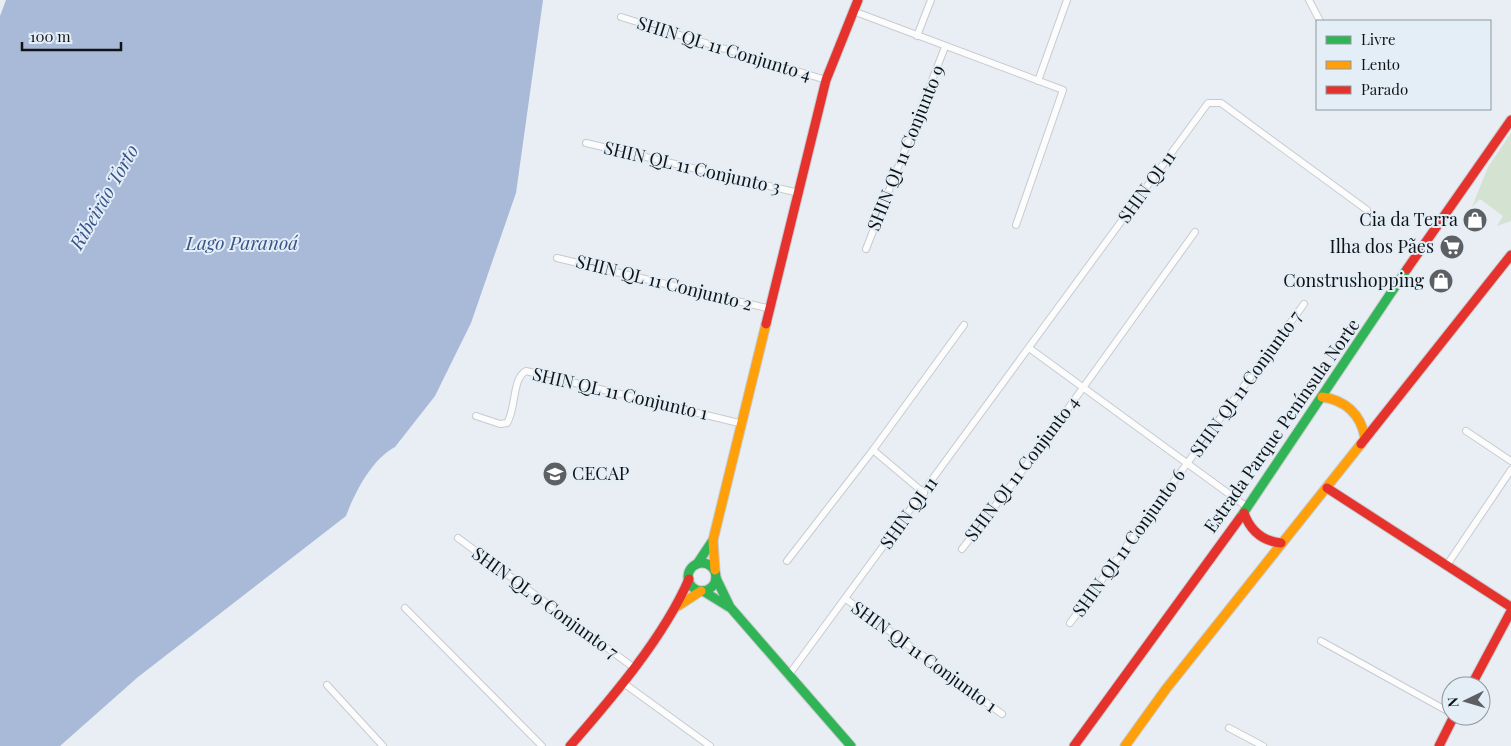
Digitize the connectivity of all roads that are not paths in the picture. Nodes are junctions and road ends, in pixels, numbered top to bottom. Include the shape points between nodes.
1 (858, 0) edge
2 (930, 0) edge
3 (1067, 0) edge
4 (1309, 0) edge
5 (853, 11) junction
6 (621, 17) dead end
7 (1319, 20) edge
8 (917, 36) junction
9 (946, 47) junction
10 (826, 80) junction
11 (1038, 81) junction
12 (1511, 120) edge
13 (586, 143) dead end
14 (799, 193) junction
15 (1368, 210) dead end
16 (1016, 225) dead end
17 (1195, 232) dead end
18 (866, 249) dead end
19 (1511, 255) edge
20 (557, 258) dead end
21 (1304, 304) dead end
22 (771, 309) junction
23 (964, 325) dead end
24 (1029, 348) junction
25 (1083, 388) junction
26 (1322, 397) junction
27 (476, 416) dead end
28 (743, 424) junction
29 (1466, 431) dead end
30 (1365, 438) junction
31 (873, 450) junction
32 (1511, 461) edge
33 (1188, 463) junction
34 (1511, 470) edge
35 (1326, 488) junction
36 (924, 493) junction
37 (1246, 510) junction
38 (458, 538) dead end
39 (713, 540) junction
40 (1281, 543) junction
41 (962, 549) dead end
42 (787, 561) dead end
43 (697, 564) junction
44 (1447, 565) junction
45 (715, 574) junction
46 (688, 579) junction
47 (702, 591) junction
48 (846, 599) junction
49 (678, 606) junction
50 (730, 607) junction
51 (1511, 607) edge
52 (405, 608) dead end
53 (1511, 611) edge
54 (1070, 623) dead end
55 (1321, 641) dead end
56 (633, 667) junction
57 (788, 676) junction
58 (1476, 676) edge
59 (622, 682) junction
60 (327, 685) dead end
61 (1441, 708) edge
62 (1002, 714) dead end
63 (1449, 726) edge
64 (1229, 728) dead end
65 (383, 746) edge
66 (542, 746) edge
67 (570, 746) edge
68 (710, 746) edge
69 (851, 746) edge
70 (1074, 746) edge
71 (1125, 746) edge
72 (1264, 746) edge
73 (1439, 746) edge

1 - 5 street
2 - 8 street
3 - 11 street
4 - 7 street
5 - 8 street
5 - 10 street
6 - 10 street, SHIN QL 11 Conjunto 4
8 - 9 street
9 - 11 street
9 - 18 street, SHIN QI 11 Conjunto 9
10 - 14 street
11 - 16 street via 1064,90
12 - 26 street, Estrada Parque Península Norte
13 - 14 street, SHIN QL 11 Conjunto 3
14 - 22 street
15 - 24 street, SHIN QI 11 via 1213,101 1205,106
17 - 25 street, SHIN QI 11 Conjunto 4
19 - 30 street
20 - 22 street, SHIN QL 11 Conjunto 2
21 - 33 street, SHIN QI 11 Conjunto 7
22 - 28 street
23 - 31 street
24 - 25 street
24 - 36 street, SHIN QI 11
25 - 33 street
25 - 41 street, SHIN QI 11 Conjunto 4
26 - 30 street via 1335,400 1355,413 1362,421
26 - 37 street, Estrada Parque Península Norte
27 - 28 street, SHIN QL 11 Conjunto 1 via 500,424 507,423 518,379 526,371
28 - 39 street
29 - 32 street
30 - 35 street
31 - 36 street
31 - 42 street
33 - 37 street
33 - 54 street, SHIN QI 11 Conjunto 6
34 - 44 street
35 - 40 street
35 - 44 street
36 - 48 street, SHIN QI 11
37 - 40 street via 1246,521 1258,535 1267,541
37 - 70 street, Estrada Parque Península Norte
38 - 56 street, SHIN QL 9 Conjunto 7
39 - 43 street
39 - 45 street
40 - 71 street
43 - 45 street via 707,564
43 - 46 street
44 - 51 street
45 - 47 street via 714,584
45 - 50 street
46 - 47 street via 692,586
46 - 49 street
47 - 49 street
47 - 50 street
48 - 57 street, SHIN QI 11
48 - 62 street, SHIN QI 11 Conjunto 1
49 - 56 street
50 - 57 street
52 - 66 street
53 - 58 street
55 - 61 street
56 - 59 street
57 - 69 street
59 - 67 street
59 - 68 street
60 - 65 street
63 - 73 street
64 - 72 street

